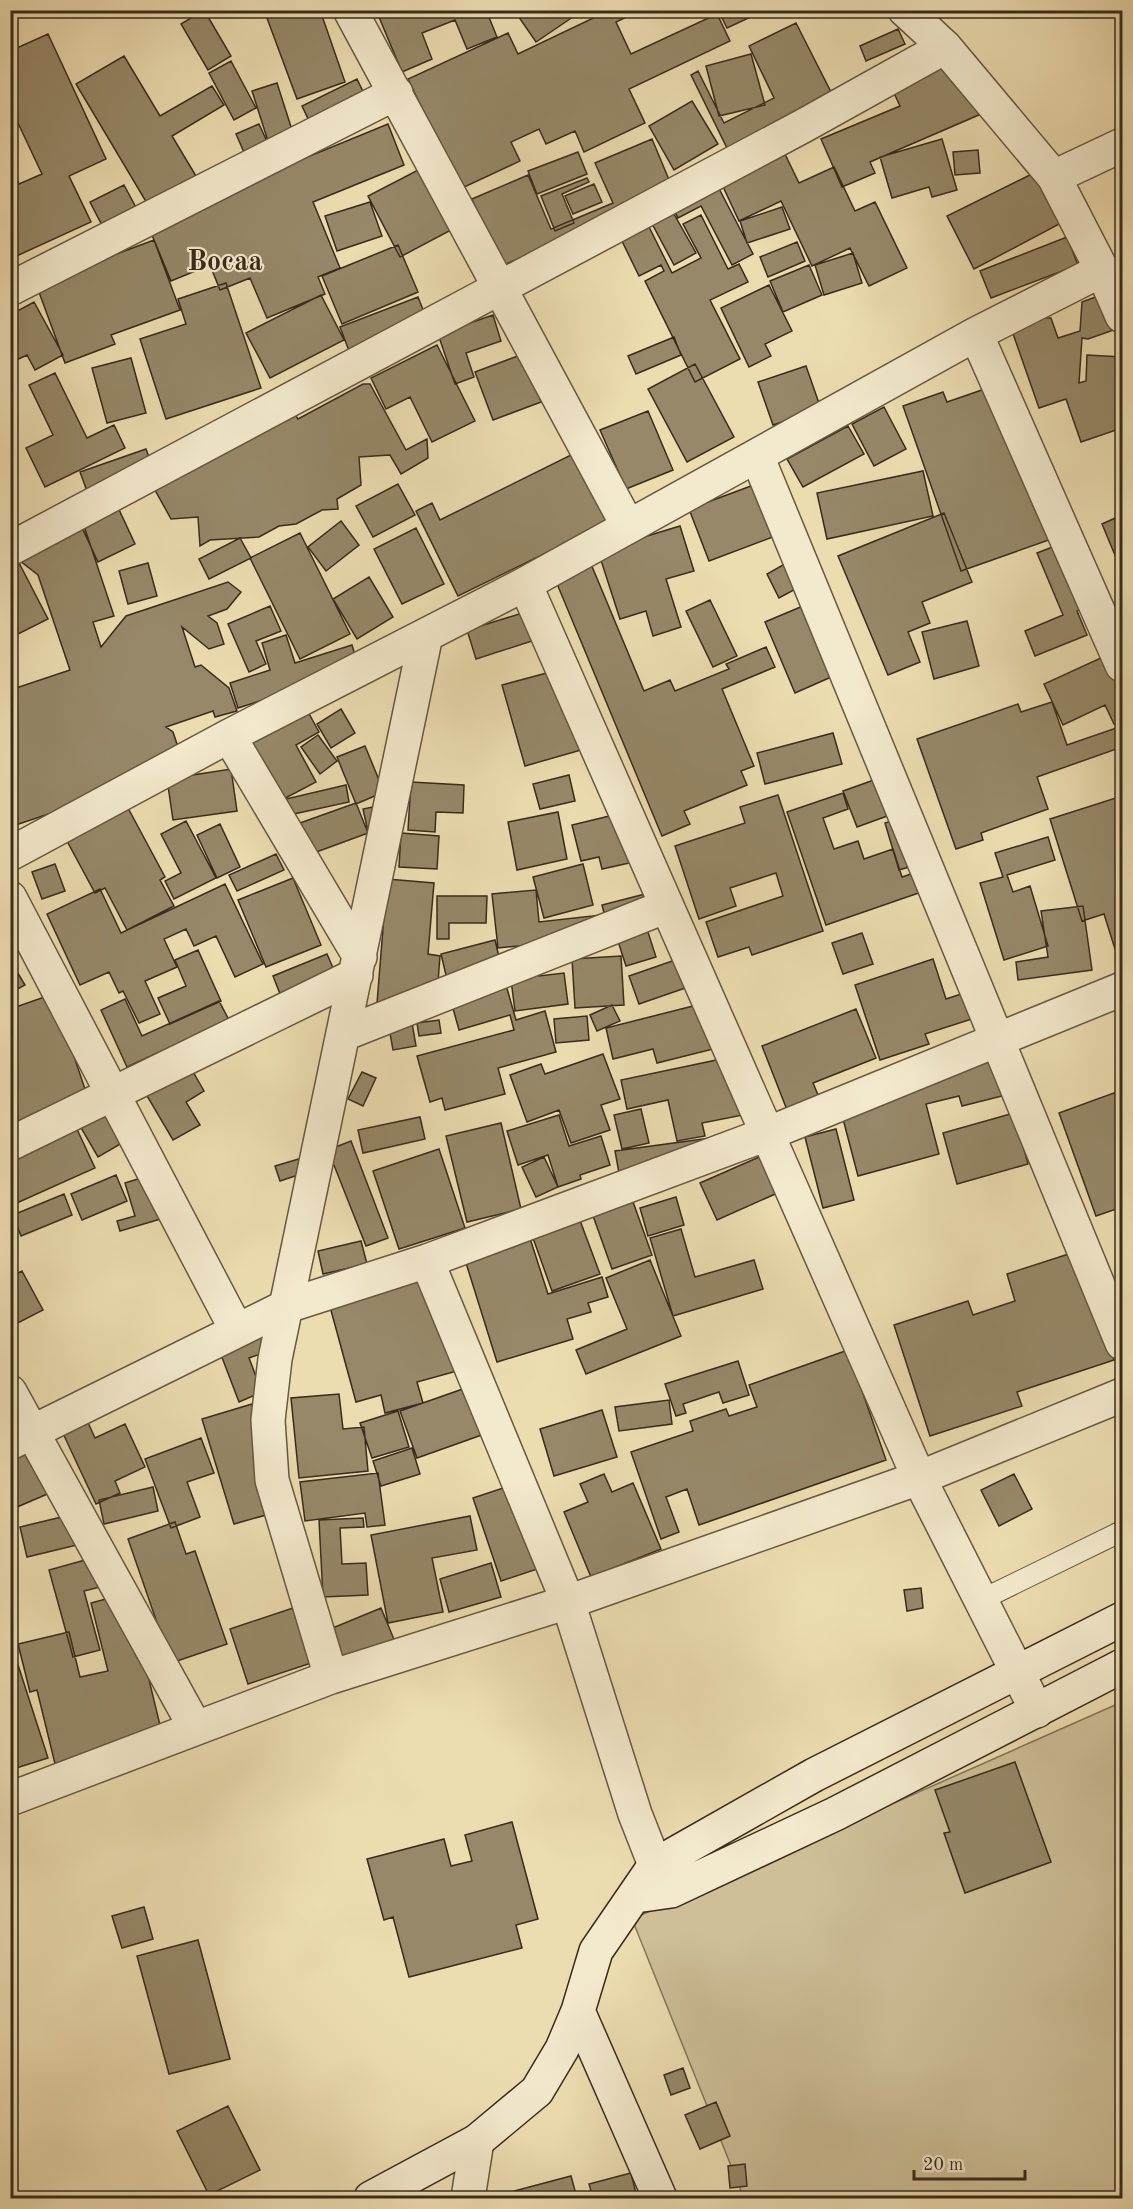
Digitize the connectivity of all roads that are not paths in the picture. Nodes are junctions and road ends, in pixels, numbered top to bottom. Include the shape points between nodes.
1 (350, 10) edge
2 (905, 10) edge
3 (945, 47) junction
4 (396, 93) junction
5 (1122, 145) edge
6 (1054, 177) junction
7 (1102, 270) junction
8 (497, 287) junction
9 (10, 290) edge
10 (1122, 316) edge
11 (976, 334) junction
12 (757, 456) junction
13 (627, 526) junction
14 (10, 549) edge
15 (525, 584) junction
16 (426, 635) junction
17 (1122, 665) edge
18 (229, 736) junction
19 (10, 855) edge
20 (10, 898) edge
21 (667, 906) junction
22 (358, 966) junction
23 (1122, 989) edge
24 (344, 1034) junction
25 (999, 1041) junction
26 (113, 1092) junction
27 (767, 1134) junction
28 (10, 1144) edge
29 (427, 1261) junction
30 (287, 1306) junction
31 (236, 1329) junction
32 (1122, 1343) edge
33 (10, 1392) edge
34 (1122, 1395) edge
35 (22, 1437) edge
36 (919, 1478) junction
37 (1122, 1531) edge
38 (981, 1600) junction
39 (568, 1602) junction
40 (1122, 1619) edge
41 (1122, 1666) edge
42 (1017, 1671) junction
43 (331, 1677) junction
44 (1037, 1711) junction
45 (195, 1727) junction
46 (10, 1799) edge
47 (663, 1878) junction
48 (578, 2011) junction
49 (477, 2141) junction
50 (371, 2199) edge
51 (468, 2199) edge
52 (660, 2199) edge

1 - 4 street
2 - 3 street
3 - 6 street
3 - 8 street
4 - 8 street
4 - 9 street
5 - 6 street
6 - 7 street
7 - 10 street
7 - 11 street
8 - 13 street
8 - 14 street
11 - 12 street
11 - 17 street
12 - 13 street
12 - 25 street
13 - 15 street
15 - 16 street
15 - 21 street
16 - 18 street
16 - 22 street
18 - 19 street
18 - 22 street
20 - 26 street
21 - 24 street
21 - 27 street
22 - 24 street
22 - 26 street
23 - 25 street
24 - 30 street
25 - 27 street
25 - 32 street
26 - 28 street
26 - 31 street
27 - 29 street
27 - 36 street
29 - 30 street
29 - 39 street
30 - 31 street
30 - 43 street via 275,1359 268,1420 272,1480
31 - 35 street
33 - 35 street
34 - 36 street
35 - 45 street
36 - 38 street
36 - 39 street
37 - 38 lane
38 - 42 street
39 - 43 street
39 - 47 street via 634,1814
40 - 42 street
41 - 44 street
42 - 44 street
42 - 47 street via 814,1775
43 - 45 street
44 - 47 street via 835,1814
45 - 46 street
47 - 48 street via 636,1896 597,1951
48 - 49 street via 562,2049 537,2091
48 - 52 street
49 - 50 street
49 - 51 street

